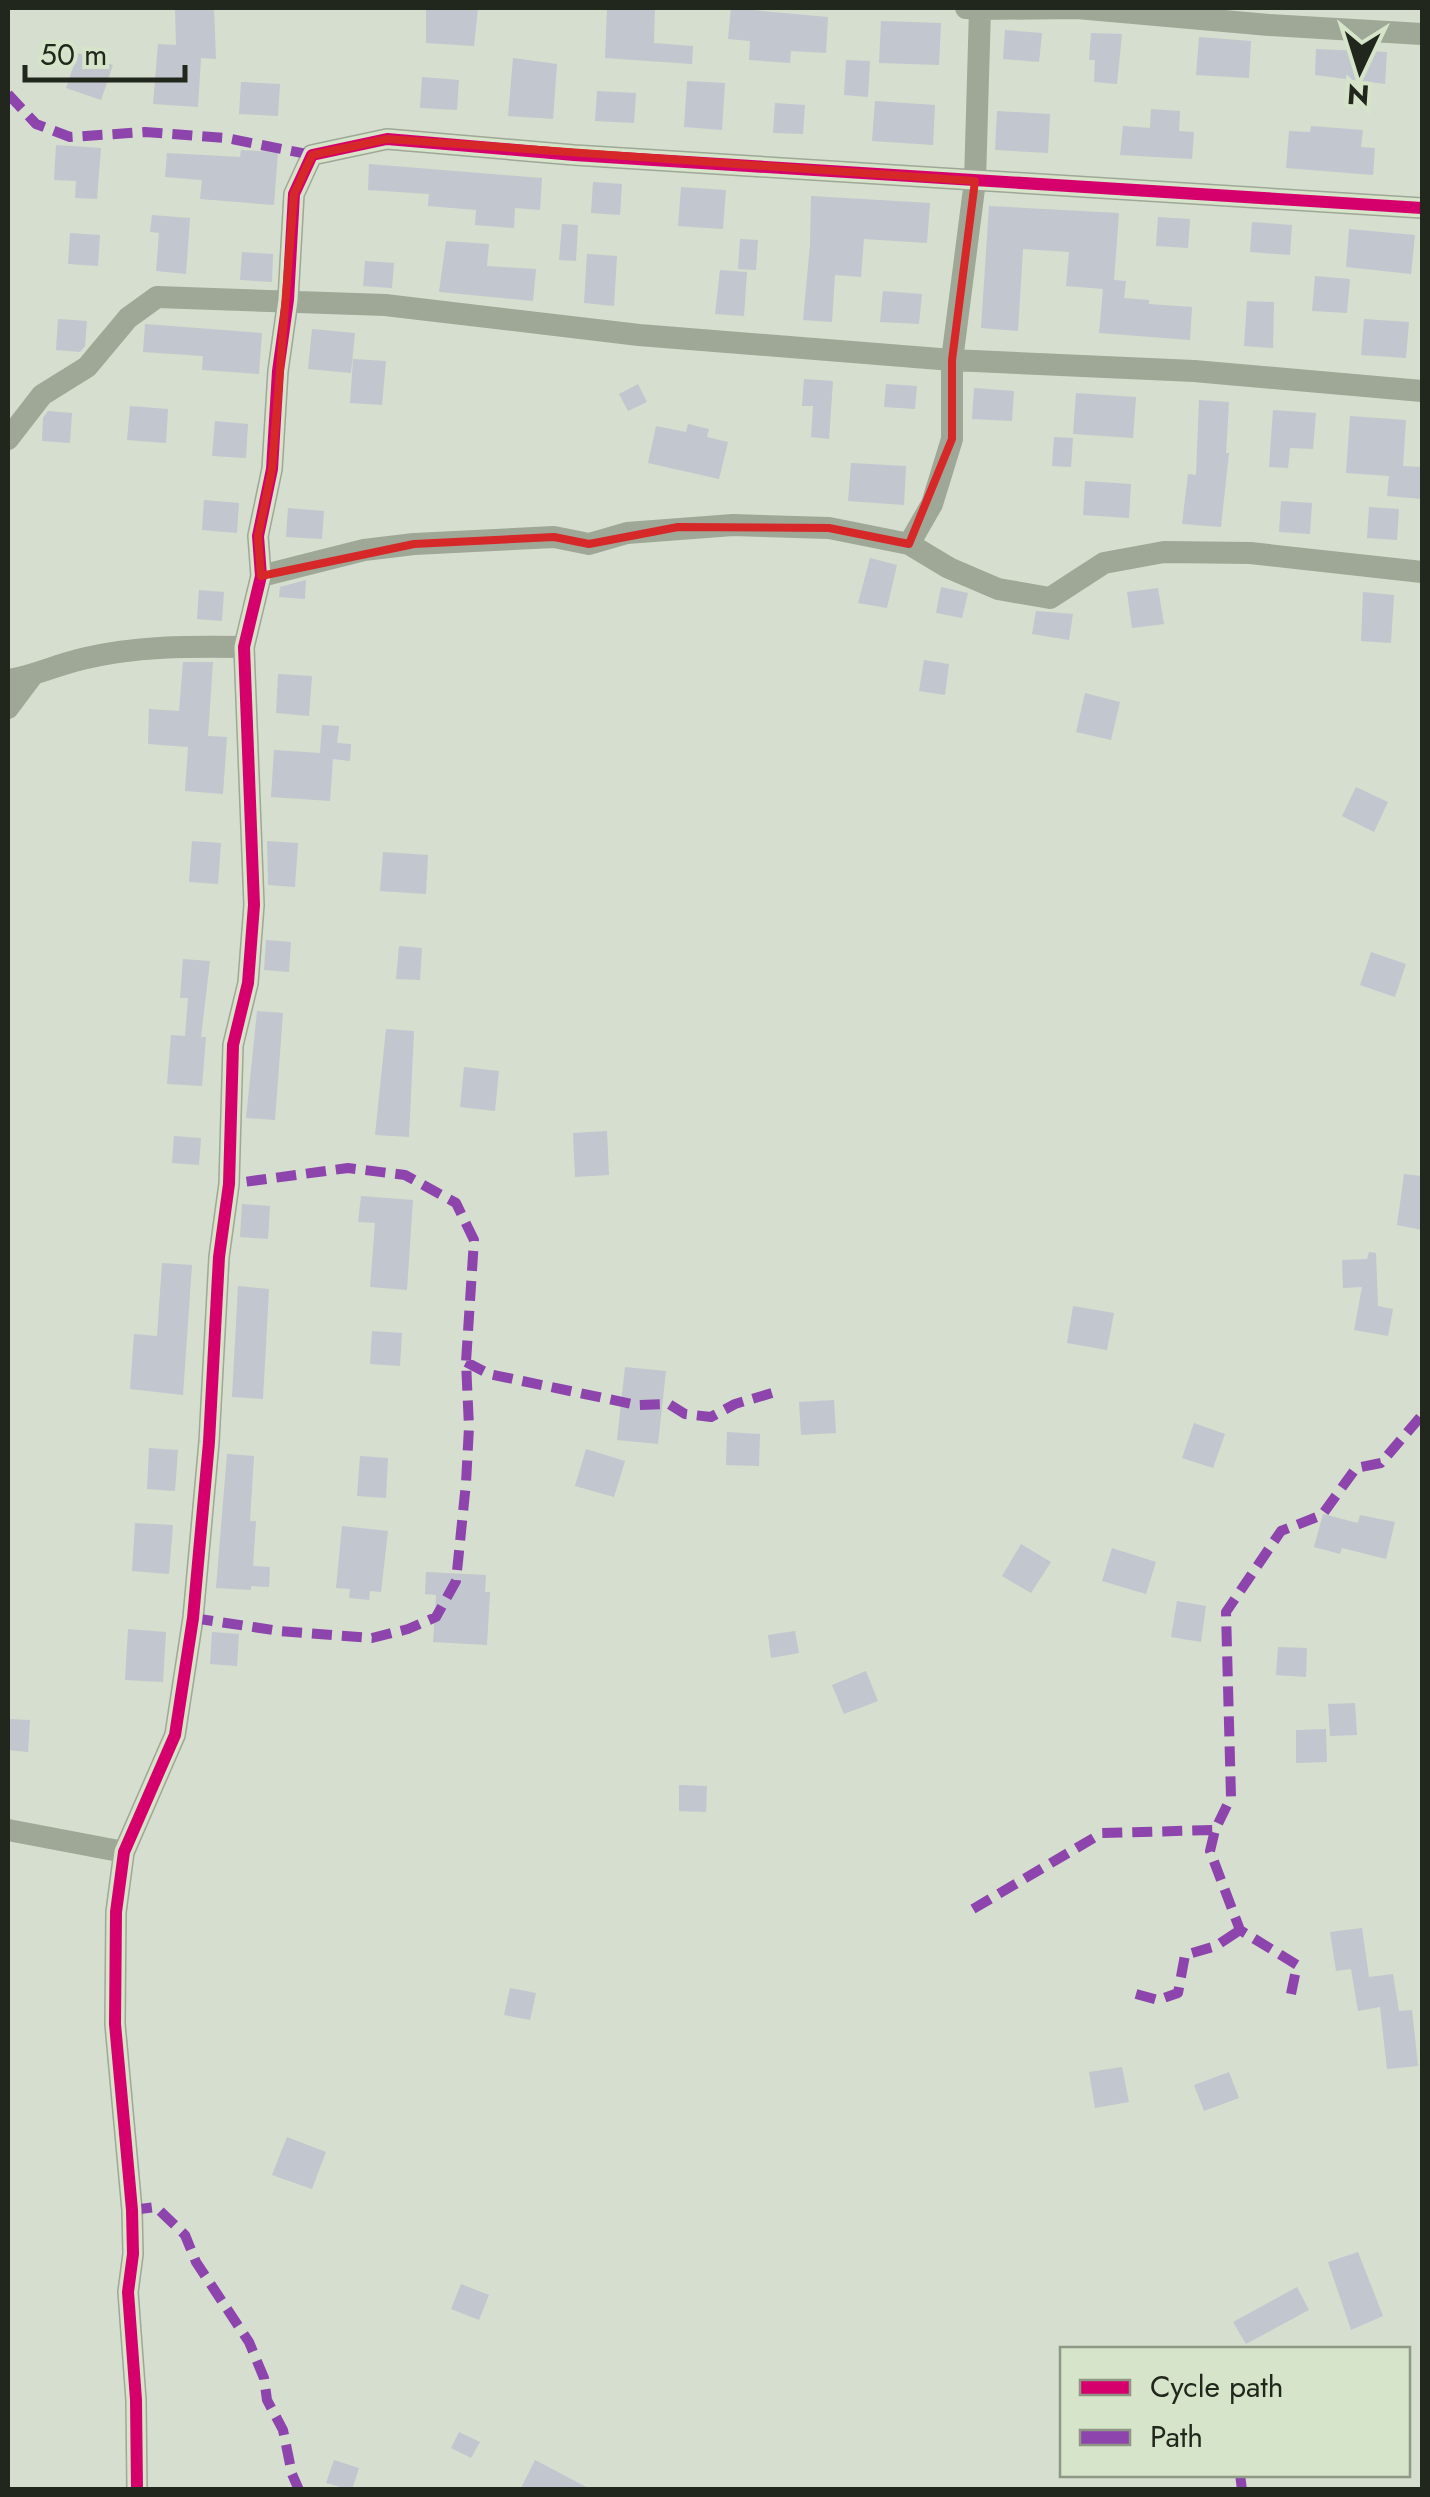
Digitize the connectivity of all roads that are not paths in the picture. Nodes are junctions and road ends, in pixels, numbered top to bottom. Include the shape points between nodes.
1 (966, 8) edge
2 (980, 9) edge
3 (1422, 34) edge
4 (974, 181) junction
5 (1422, 208) edge
6 (288, 300) junction
7 (952, 360) junction
8 (1422, 391) edge
9 (8, 439) edge
10 (909, 544) junction
11 (1422, 572) edge
12 (261, 576) junction
13 (244, 648) junction
14 (32, 676) junction
15 (8, 680) edge
16 (8, 708) edge
17 (8, 1830) edge
18 (124, 1852) junction
19 (137, 2490) edge

1 - 2 street
2 - 3 street via 1078,8
2 - 4 street
4 - 5 street
4 - 6 street via 387,139 312,155 294,194
4 - 7 street
6 - 7 street
6 - 9 street via 157,297 128,318 87,367 42,394
6 - 12 street via 272,469 258,536
7 - 8 street
7 - 10 street via 952,439 932,504
10 - 11 street via 998,589 1050,598 1104,562 1164,552 1250,553
10 - 12 street via 829,528 678,527 588,544 554,537 414,544
12 - 13 street
13 - 14 street via 176,646 83,659
13 - 18 street via 254,905 248,983 233,1045 229,1184 193,1618 175,1735
14 - 15 street
14 - 16 street
17 - 18 street
18 - 19 street via 114,1942 115,2024 132,2210 128,2292

